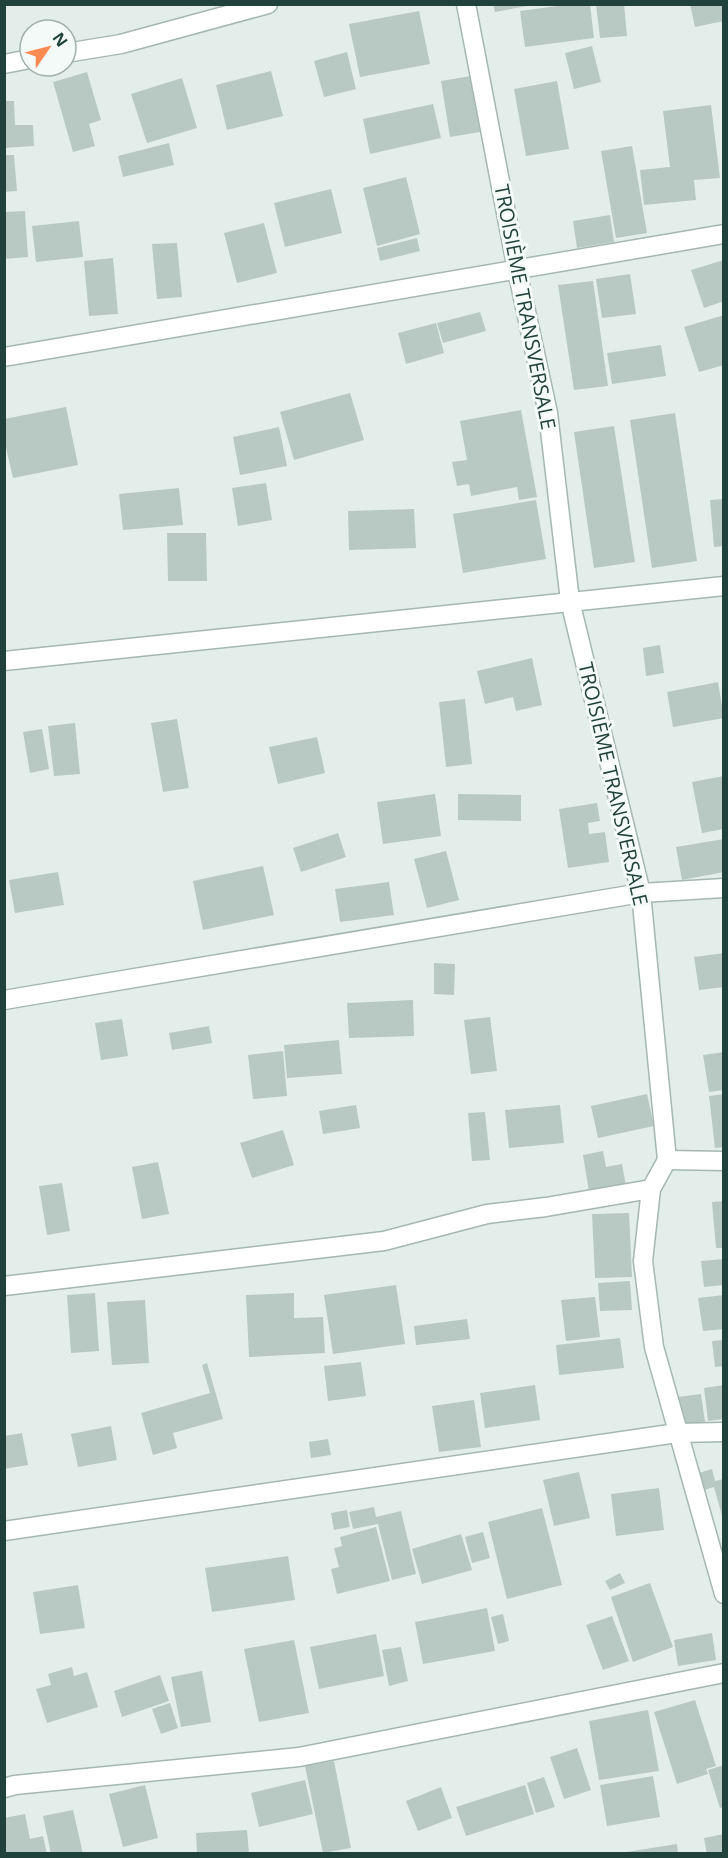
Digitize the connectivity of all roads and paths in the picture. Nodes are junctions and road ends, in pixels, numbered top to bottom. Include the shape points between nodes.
1 (268, 4) edge
2 (466, 4) edge
3 (78, 51) edge
4 (723, 234) edge
5 (517, 270) junction
6 (4, 357) edge
7 (723, 586) edge
8 (570, 601) junction
9 (4, 661) edge
10 (723, 888) edge
11 (642, 893) junction
12 (4, 1000) edge
13 (667, 1160) junction
14 (723, 1161) edge
15 (651, 1189) junction
16 (4, 1286) edge
17 (723, 1432) edge
18 (677, 1433) junction
19 (4, 1531) edge
20 (723, 1594) edge
21 (723, 1673) edge
22 (4, 1788) edge

1 - 3 street via 121,44
2 - 5 street, TROISIÈME TRANSVERSALE
4 - 5 street
5 - 6 street
5 - 8 street, TROISIÈME TRANSVERSALE via 548,413
7 - 8 street
8 - 9 street
8 - 11 street, TROISIÈME TRANSVERSALE
10 - 11 street
11 - 12 street
11 - 13 street, TROISIÈME TRANSVERSALE
13 - 14 street
13 - 15 street
15 - 16 street via 487,1214 384,1241
15 - 18 street via 643,1261 654,1347
17 - 18 street
18 - 19 street
18 - 20 street
21 - 22 street via 298,1757

